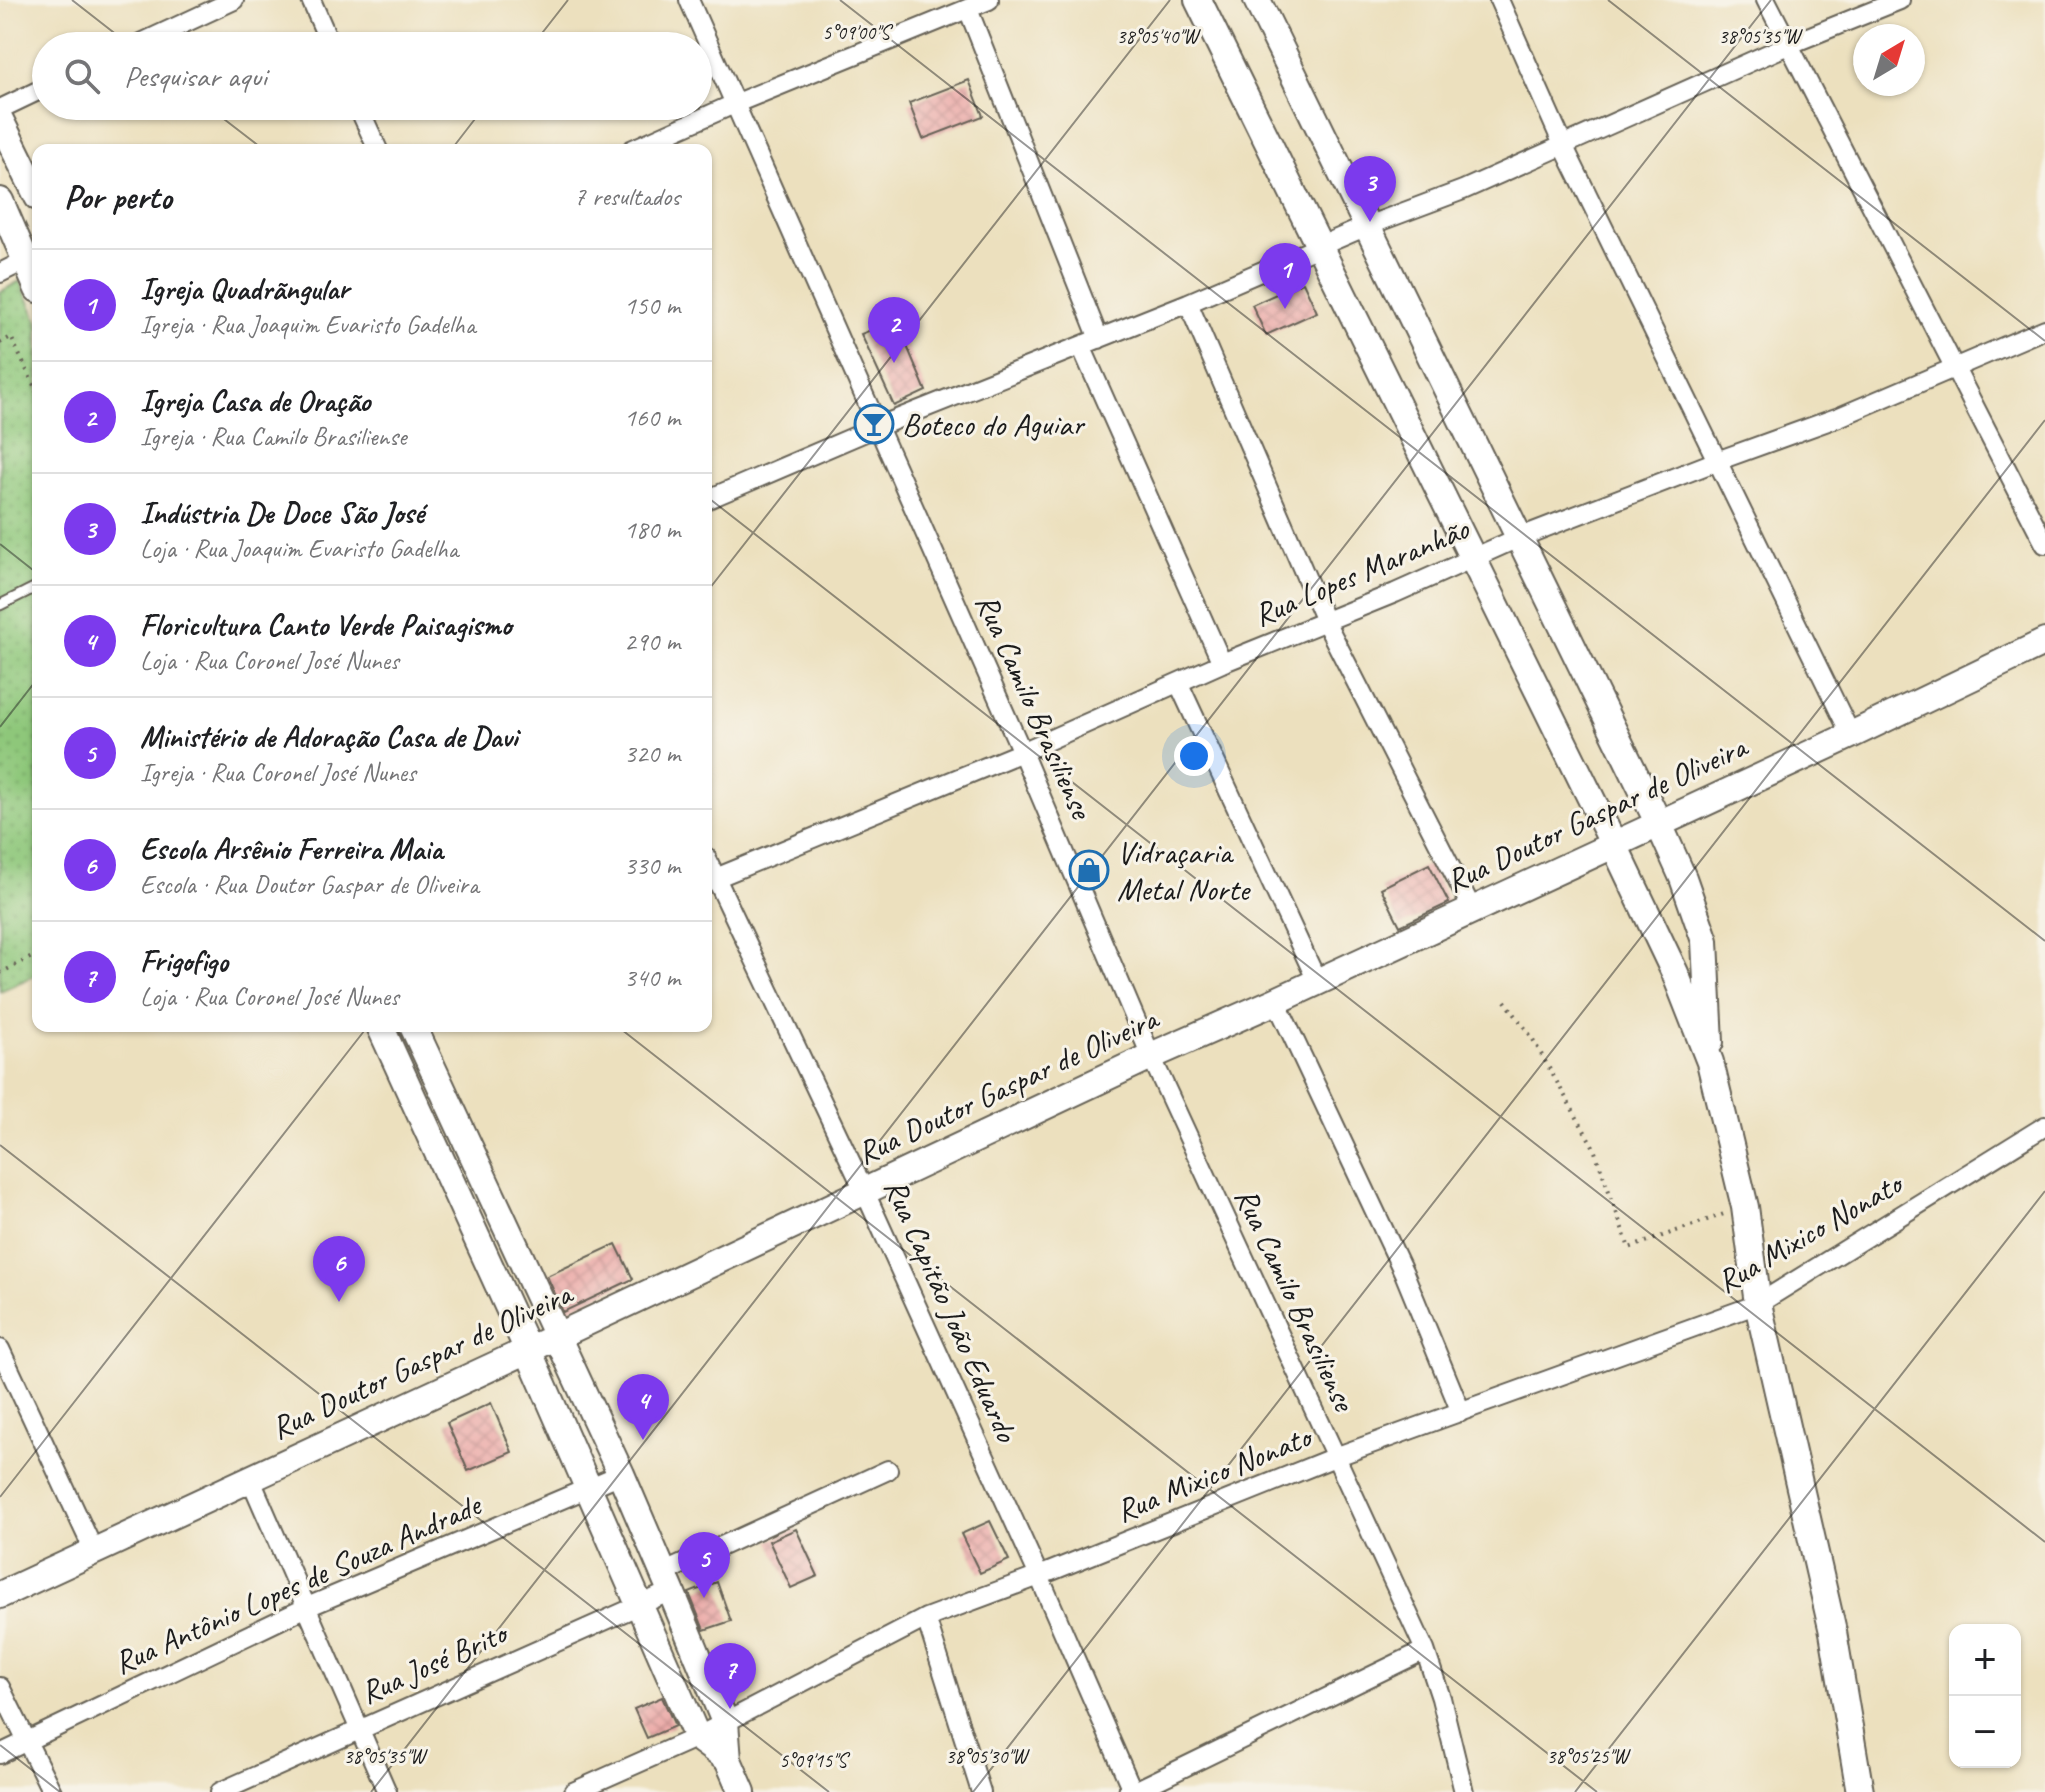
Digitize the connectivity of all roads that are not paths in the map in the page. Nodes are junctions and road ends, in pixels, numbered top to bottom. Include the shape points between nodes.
1 (234, 0) edge
2 (311, 0) edge
3 (689, 0) edge
4 (989, 0) edge
5 (1198, 0) edge
6 (1257, 0) edge
7 (1499, 0) edge
8 (1766, 0) edge
9 (1900, 0) edge
10 (968, 9) junction
11 (165, 32) edge
12 (325, 32) edge
13 (703, 32) edge
14 (1788, 45) junction
15 (712, 53) edge
16 (32, 94) edge
17 (734, 104) junction
18 (0, 109) edge
19 (712, 114) edge
20 (0, 120) edge
21 (364, 120) edge
22 (698, 120) edge
23 (375, 144) edge
24 (644, 144) edge
25 (1564, 147) junction
26 (32, 185) edge
27 (0, 201) edge
28 (1367, 226) junction
29 (1319, 248) junction
30 (32, 257) edge
31 (0, 273) edge
32 (1188, 303) junction
33 (2045, 329) edge
34 (1099, 339) junction
35 (1081, 346) junction
36 (1954, 367) junction
37 (877, 427) junction
38 (1717, 461) junction
39 (712, 497) edge
40 (1518, 538) junction
41 (2045, 544) edge
42 (1471, 558) junction
43 (32, 589) edge
44 (0, 605) edge
45 (1325, 621) junction
46 (2045, 642) edge
47 (1222, 663) junction
48 (1179, 684) junction
49 (1851, 735) junction
50 (1022, 752) junction
51 (1658, 822) junction
52 (1614, 845) junction
53 (712, 880) edge
54 (712, 882) edge
55 (1472, 909) junction
56 (1317, 981) junction
57 (1276, 1001) junction
58 (387, 1032) edge
59 (416, 1032) edge
60 (1151, 1056) junction
61 (1710, 1062) junction
62 (2045, 1126) edge
63 (864, 1190) junction
64 (1758, 1304) junction
65 (555, 1337) junction
66 (0, 1349) edge
67 (528, 1350) junction
68 (1461, 1412) junction
69 (1335, 1457) junction
70 (888, 1470) dead end
71 (621, 1474) junction
72 (250, 1478) junction
73 (586, 1488) junction
74 (94, 1551) junction
75 (1039, 1576) junction
76 (667, 1582) junction
77 (0, 1595) edge
78 (639, 1604) junction
79 (305, 1608) junction
80 (926, 1618) junction
81 (1425, 1650) junction
82 (0, 1687) edge
83 (725, 1722) junction
84 (357, 1729) junction
85 (697, 1737) junction
86 (27, 1742) junction
87 (0, 1754) edge
88 (728, 1760) junction
89 (52, 1792) edge
90 (220, 1792) edge
91 (387, 1792) edge
92 (573, 1792) edge
93 (742, 1792) edge
94 (981, 1792) edge
95 (1133, 1792) edge
96 (1464, 1792) edge
97 (1860, 1792) edge

1 - 11 street
2 - 12 street
3 - 13 street, Rua Camilo Brasiliense
4 - 10 street
5 - 29 street
6 - 28 street
7 - 25 street
8 - 14 street
9 - 14 street
10 - 17 street
10 - 34 street
14 - 25 street
14 - 36 street
15 - 17 street, Rua Camilo Brasiliense
16 - 18 street
17 - 19 street
17 - 37 street, Rua Camilo Brasiliense
20 - 26 street
21 - 23 street
22 - 24 street
25 - 28 street
25 - 38 street
27 - 30 street
28 - 29 street
28 - 40 street
29 - 32 street
29 - 42 street
30 - 31 street
32 - 34 street
32 - 45 street
33 - 36 street, Rua Lopes Maranhão
34 - 35 street
35 - 37 street
35 - 47 street
36 - 38 street, Rua Lopes Maranhão via 1839,417
36 - 41 street
37 - 39 street
37 - 50 street, Rua Camilo Brasiliense
38 - 40 street, Rua Lopes Maranhão
38 - 49 street
40 - 42 street, Rua Lopes Maranhão
40 - 51 street
42 - 45 street, Rua Lopes Maranhão
42 - 52 street
43 - 44 lane
45 - 47 street, Rua Lopes Maranhão
45 - 55 street
46 - 49 street, Rua Doutor Gaspar de Oliveira
47 - 48 street, Rua Lopes Maranhão
48 - 50 street, Rua Lopes Maranhão
48 - 56 street
49 - 51 street, Rua Doutor Gaspar de Oliveira
50 - 53 street, Rua Lopes Maranhão
50 - 60 street, Rua Camilo Brasiliense
51 - 52 street, Rua Doutor Gaspar de Oliveira
51 - 61 street via 1705,941
52 - 55 street, Rua Doutor Gaspar de Oliveira
52 - 61 street
54 - 63 street, Rua Capitão João Eduardo
55 - 56 street, Rua Doutor Gaspar de Oliveira
56 - 57 street, Rua Doutor Gaspar de Oliveira
57 - 60 street, Rua Doutor Gaspar de Oliveira
57 - 68 street via 1404,1273
58 - 67 street
59 - 65 street
60 - 63 street, Rua Doutor Gaspar de Oliveira
60 - 69 street, Rua Camilo Brasiliense
61 - 64 street via 1745,1207
62 - 64 street, Rua Mixico Nonato
63 - 65 street, Rua Doutor Gaspar de Oliveira
63 - 75 street, Rua Capitão João Eduardo
64 - 68 street, Rua Mixico Nonato
64 - 97 street via 1833,1632
65 - 67 street, Rua Doutor Gaspar de Oliveira
65 - 71 street
66 - 74 street
67 - 72 street, Rua Doutor Gaspar de Oliveira
67 - 73 street
68 - 69 street, Rua Mixico Nonato
69 - 75 street, Rua Mixico Nonato
69 - 81 street, Rua Camilo Brasiliense
70 - 76 street, Rua José Brito
71 - 73 street, Rua Antônio Lopes de Souza Andrade
71 - 76 street
72 - 74 street, Rua Doutor Gaspar de Oliveira
72 - 79 street
73 - 78 street
73 - 79 street, Rua Antônio Lopes de Souza Andrade
74 - 77 street, Rua Doutor Gaspar de Oliveira
75 - 80 street, Rua Mixico Nonato
75 - 95 street, Rua Capitão João Eduardo
76 - 78 street, Rua José Brito
76 - 83 street
78 - 84 street, Rua José Brito
78 - 85 street
79 - 84 street
79 - 86 street, Rua Antônio Lopes de Souza Andrade
80 - 83 street, Rua Mixico Nonato
80 - 94 street
81 - 95 street
81 - 96 street, Rua Camilo Brasiliense
82 - 86 street
83 - 85 street, Rua Mixico Nonato
83 - 88 street
84 - 90 street, Rua José Brito
84 - 91 street
85 - 88 street
85 - 92 street, Rua Mixico Nonato
86 - 87 street, Rua Antônio Lopes de Souza Andrade
86 - 89 street
88 - 93 street

